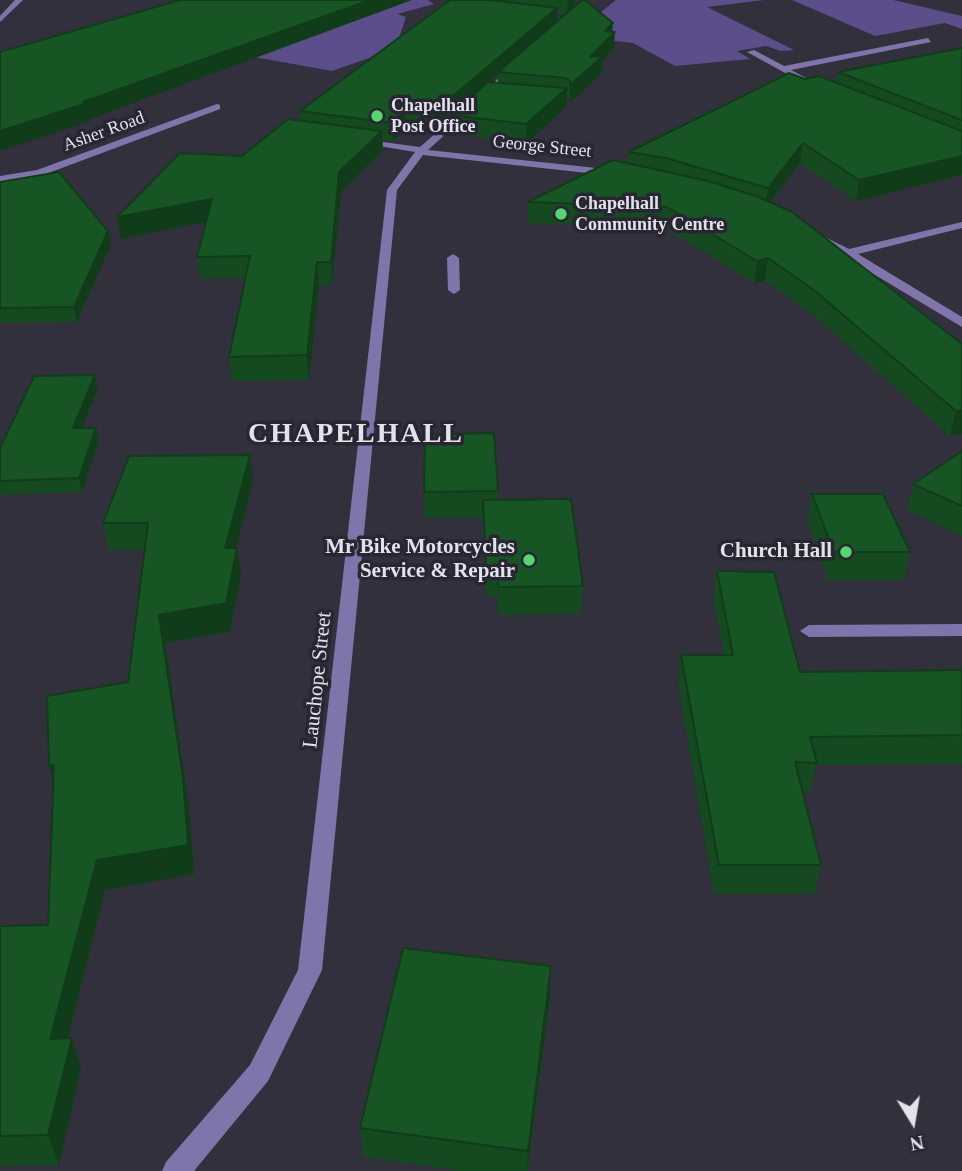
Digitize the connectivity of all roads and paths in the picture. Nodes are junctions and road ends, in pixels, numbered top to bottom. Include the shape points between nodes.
1 (19, 0) edge
2 (0, 20) edge
3 (928, 40) dead end
4 (532, 51) edge
5 (751, 52) dead end
6 (784, 69) junction
7 (815, 86) edge
8 (217, 107) dead end
9 (346, 140) edge
10 (421, 151) junction
11 (628, 176) edge
12 (0, 179) edge
13 (962, 225) edge
14 (814, 236) edge
15 (848, 253) junction
16 (453, 258) dead end
17 (454, 290) dead end
18 (962, 323) edge
19 (962, 630) edge
20 (809, 631) dead end
21 (176, 1171) edge

1 - 2 street
3 - 6 street
4 - 10 street, Lauchope Street via 490,94
5 - 6 street
6 - 7 street
8 - 12 street, Asher Road via 39,173
9 - 10 street, George Street
10 - 11 street, George Street
10 - 21 street, Lauchope Street via 392,190 310,970 259,1073
13 - 15 street
14 - 15 street
15 - 18 street
16 - 17 street
19 - 20 street

